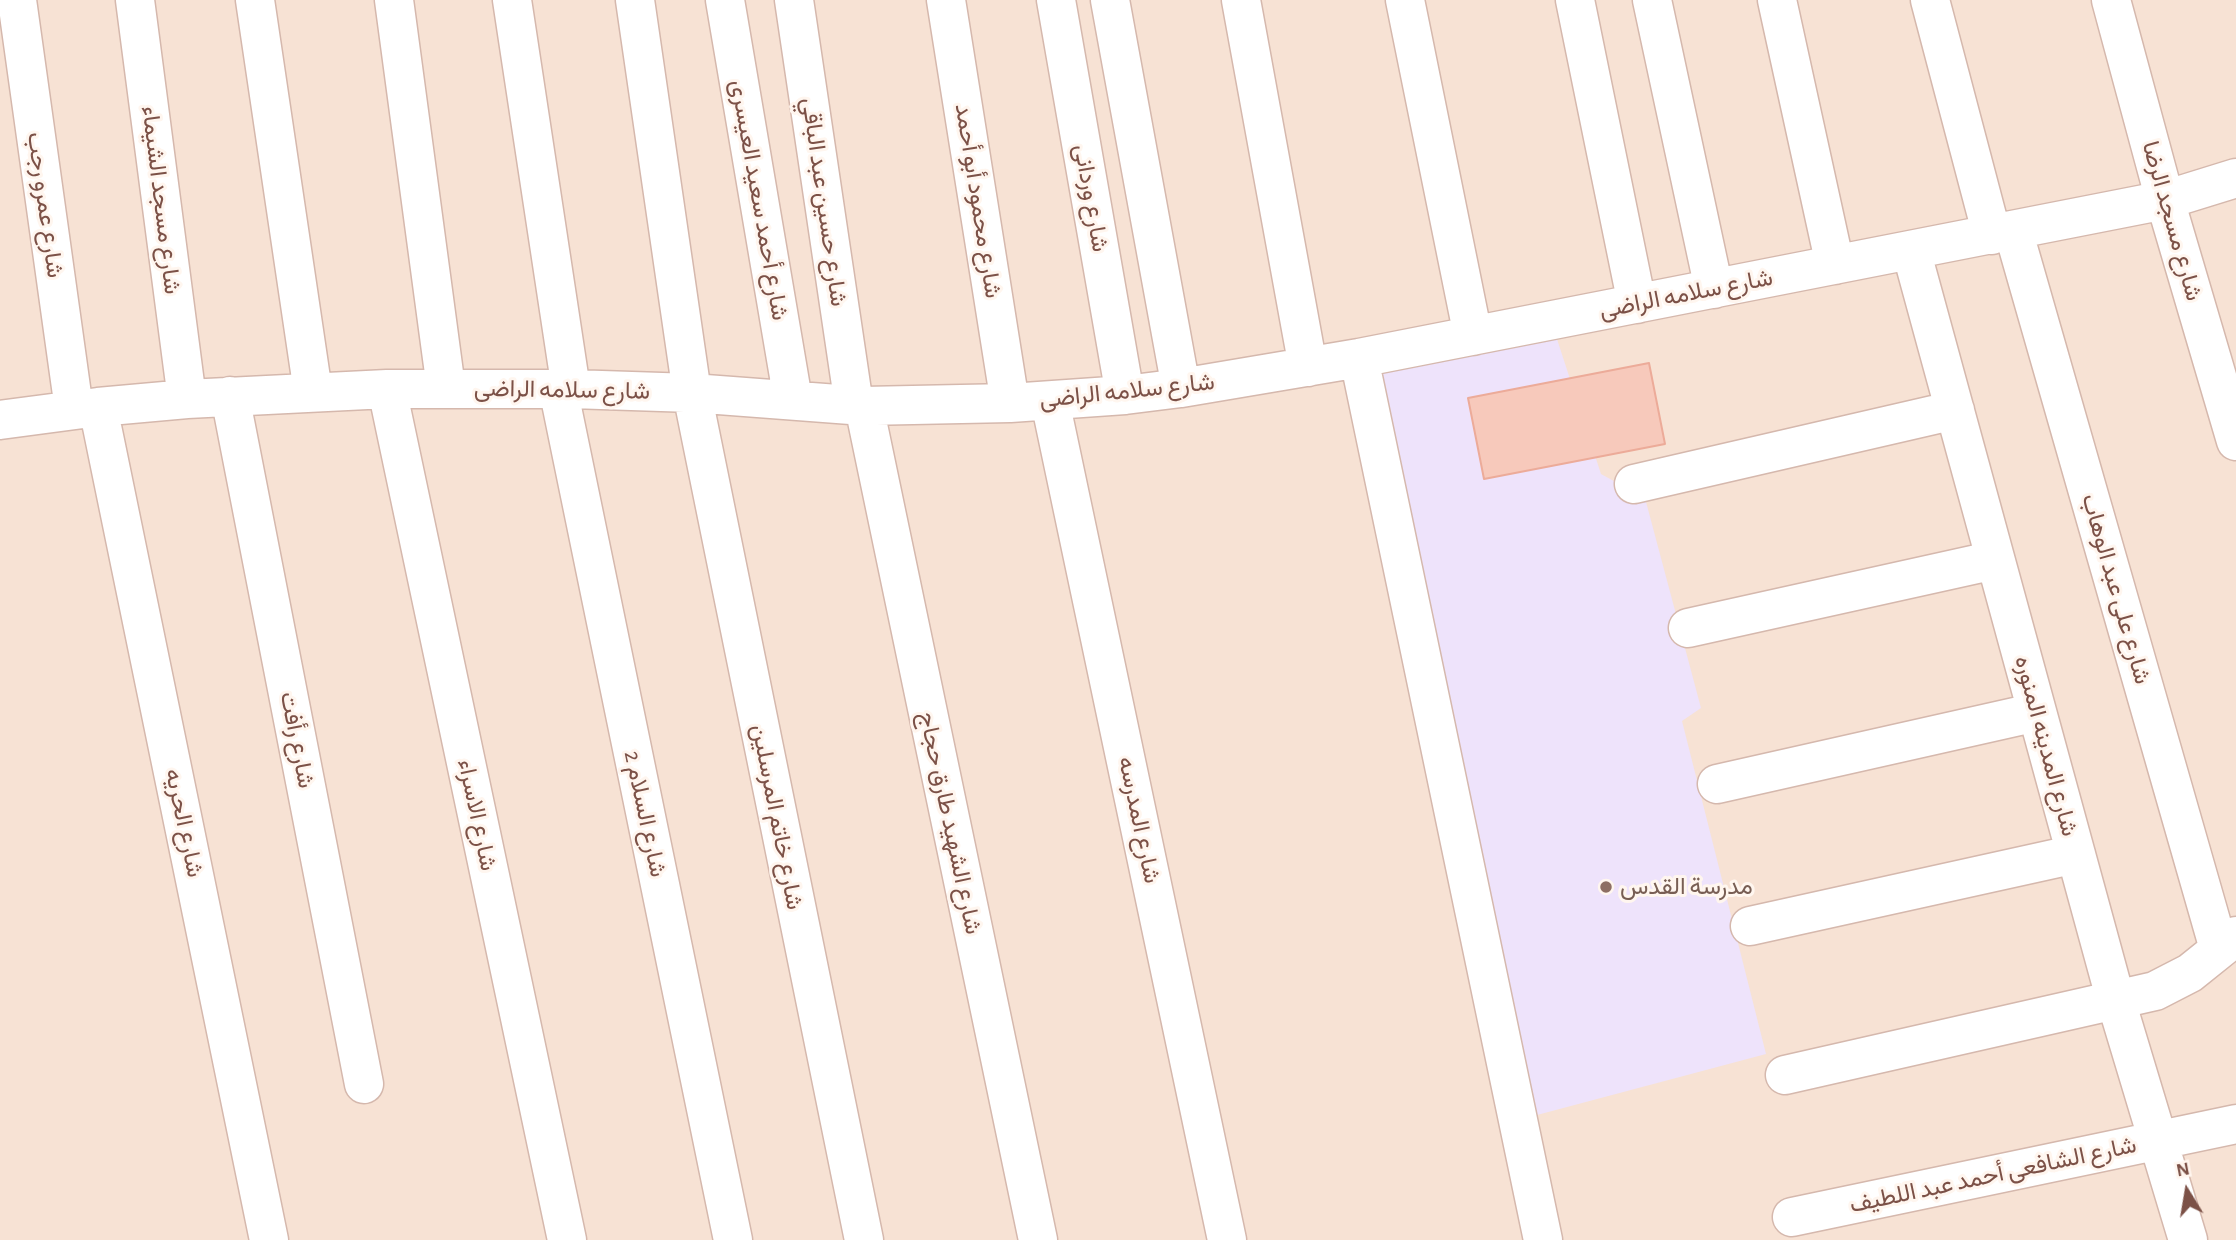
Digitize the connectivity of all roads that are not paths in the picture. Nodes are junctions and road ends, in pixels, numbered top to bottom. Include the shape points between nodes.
1 (17, 0) edge
2 (135, 0) edge
3 (255, 0) edge
4 (394, 0) edge
5 (512, 0) edge
6 (635, 0) edge
7 (725, 0) edge
8 (794, 0) edge
9 (946, 0) edge
10 (1056, 0) edge
11 (1110, 0) edge
12 (1241, 0) edge
13 (1405, 0) edge
14 (1575, 0) edge
15 (1652, 0) edge
16 (1777, 0) edge
17 (1930, 0) edge
18 (2111, 0) edge
19 (2236, 178) edge
20 (2165, 200) junction
21 (2002, 232) junction
22 (1911, 250) junction
23 (1835, 265) junction
24 (1714, 289) junction
25 (1637, 304) junction
26 (1473, 336) junction
27 (1359, 358) junction
28 (1308, 367) junction
29 (446, 388) junction
30 (564, 388) junction
31 (1181, 388) junction
32 (387, 389) junction
33 (313, 392) junction
34 (692, 393) junction
35 (1125, 395) junction
36 (230, 396) junction
37 (187, 399) junction
38 (793, 400) junction
39 (1050, 401) junction
40 (1010, 403) junction
41 (859, 405) junction
42 (86, 408) junction
43 (1955, 410) junction
44 (0, 420) edge
45 (2236, 441) edge
46 (1634, 484) dead end
47 (1995, 559) junction
48 (1688, 628) dead end
49 (2037, 712) junction
50 (1717, 784) dead end
51 (2076, 855) junction
52 (1750, 926) dead end
53 (2228, 943) edge
54 (2116, 1001) junction
55 (1785, 1075) dead end
56 (364, 1084) dead end
57 (2236, 1124) edge
58 (2159, 1140) junction
59 (1792, 1217) dead end
60 (269, 1240) edge
61 (567, 1240) edge
62 (733, 1240) edge
63 (864, 1240) edge
64 (1038, 1240) edge
65 (1227, 1240) edge
66 (1543, 1240) edge
67 (2188, 1240) edge

1 - 42 street, شارع عمرو رجب
2 - 37 street, شارع مسجد الشيماء
3 - 33 street
4 - 29 street
5 - 30 street, شارع السلام 2
6 - 34 street, شارع خاتم المرسلين
7 - 38 street, شارع أحمد سعيد العيسرى
8 - 41 street, شارع حسين عبد الباقي
9 - 40 street, شارع محمود أبو أحمد
10 - 35 street, شارع وردانى
11 - 31 street
12 - 28 street
13 - 26 street
14 - 25 street
15 - 24 street
16 - 23 street
17 - 21 street, شارع على عبد الوهاب
18 - 20 street, شارع مسجد الرضا
19 - 20 street, شارع سلامه الراضى
20 - 21 street, شارع سلامه الراضى
20 - 45 street, شارع مسجد الرضا
21 - 22 street, شارع سلامه الراضى
21 - 53 street, شارع على عبد الوهاب
22 - 23 street, شارع سلامه الراضى
22 - 43 street, شارع المدينه المنوره
23 - 24 street, شارع سلامه الراضى
24 - 25 street, شارع سلامه الراضى
25 - 26 street, شارع سلامه الراضى
26 - 27 street, شارع سلامه الراضى
27 - 28 street, شارع سلامه الراضى
27 - 66 street
28 - 31 street, شارع سلامه الراضى
29 - 30 street, شارع سلامه الراضى
29 - 32 street, شارع سلامه الراضى
30 - 34 street, شارع سلامه الراضى
30 - 62 street, شارع السلام 2
31 - 35 street, شارع سلامه الراضى
32 - 33 street, شارع سلامه الراضى
32 - 61 street, شارع الاسراء
33 - 36 street, شارع سلامه الراضى
34 - 38 street, شارع سلامه الراضى
34 - 63 street, شارع خاتم المرسلين
35 - 39 street, شارع سلامه الراضى
36 - 37 street, شارع سلامه الراضى
36 - 56 street, شارع رأفت
37 - 42 street, شارع سلامه الراضى
38 - 41 street, شارع سلامه الراضى
39 - 40 street, شارع سلامه الراضى
39 - 65 street, شارع المدرسه
40 - 41 street, شارع سلامه الراضى
41 - 64 street, شارع الشهيد طارق حجاج
42 - 44 street, شارع سلامه الراضى
42 - 60 street, شارع الحريه
43 - 46 street
43 - 47 street, شارع المدينه المنوره
47 - 48 street
47 - 49 street, شارع المدينه المنوره
49 - 50 street
49 - 51 street, شارع المدينه المنوره
51 - 52 street
51 - 54 street, شارع المدينه المنوره
53 - 54 street via 2190,974 2155,991
54 - 55 street
54 - 58 street, شارع المدينه المنوره
57 - 58 street, شارع الشافعى أحمد عبد اللطيف
58 - 59 street, شارع الشافعى أحمد عبد اللطيف
58 - 67 street, شارع المدينه المنوره

